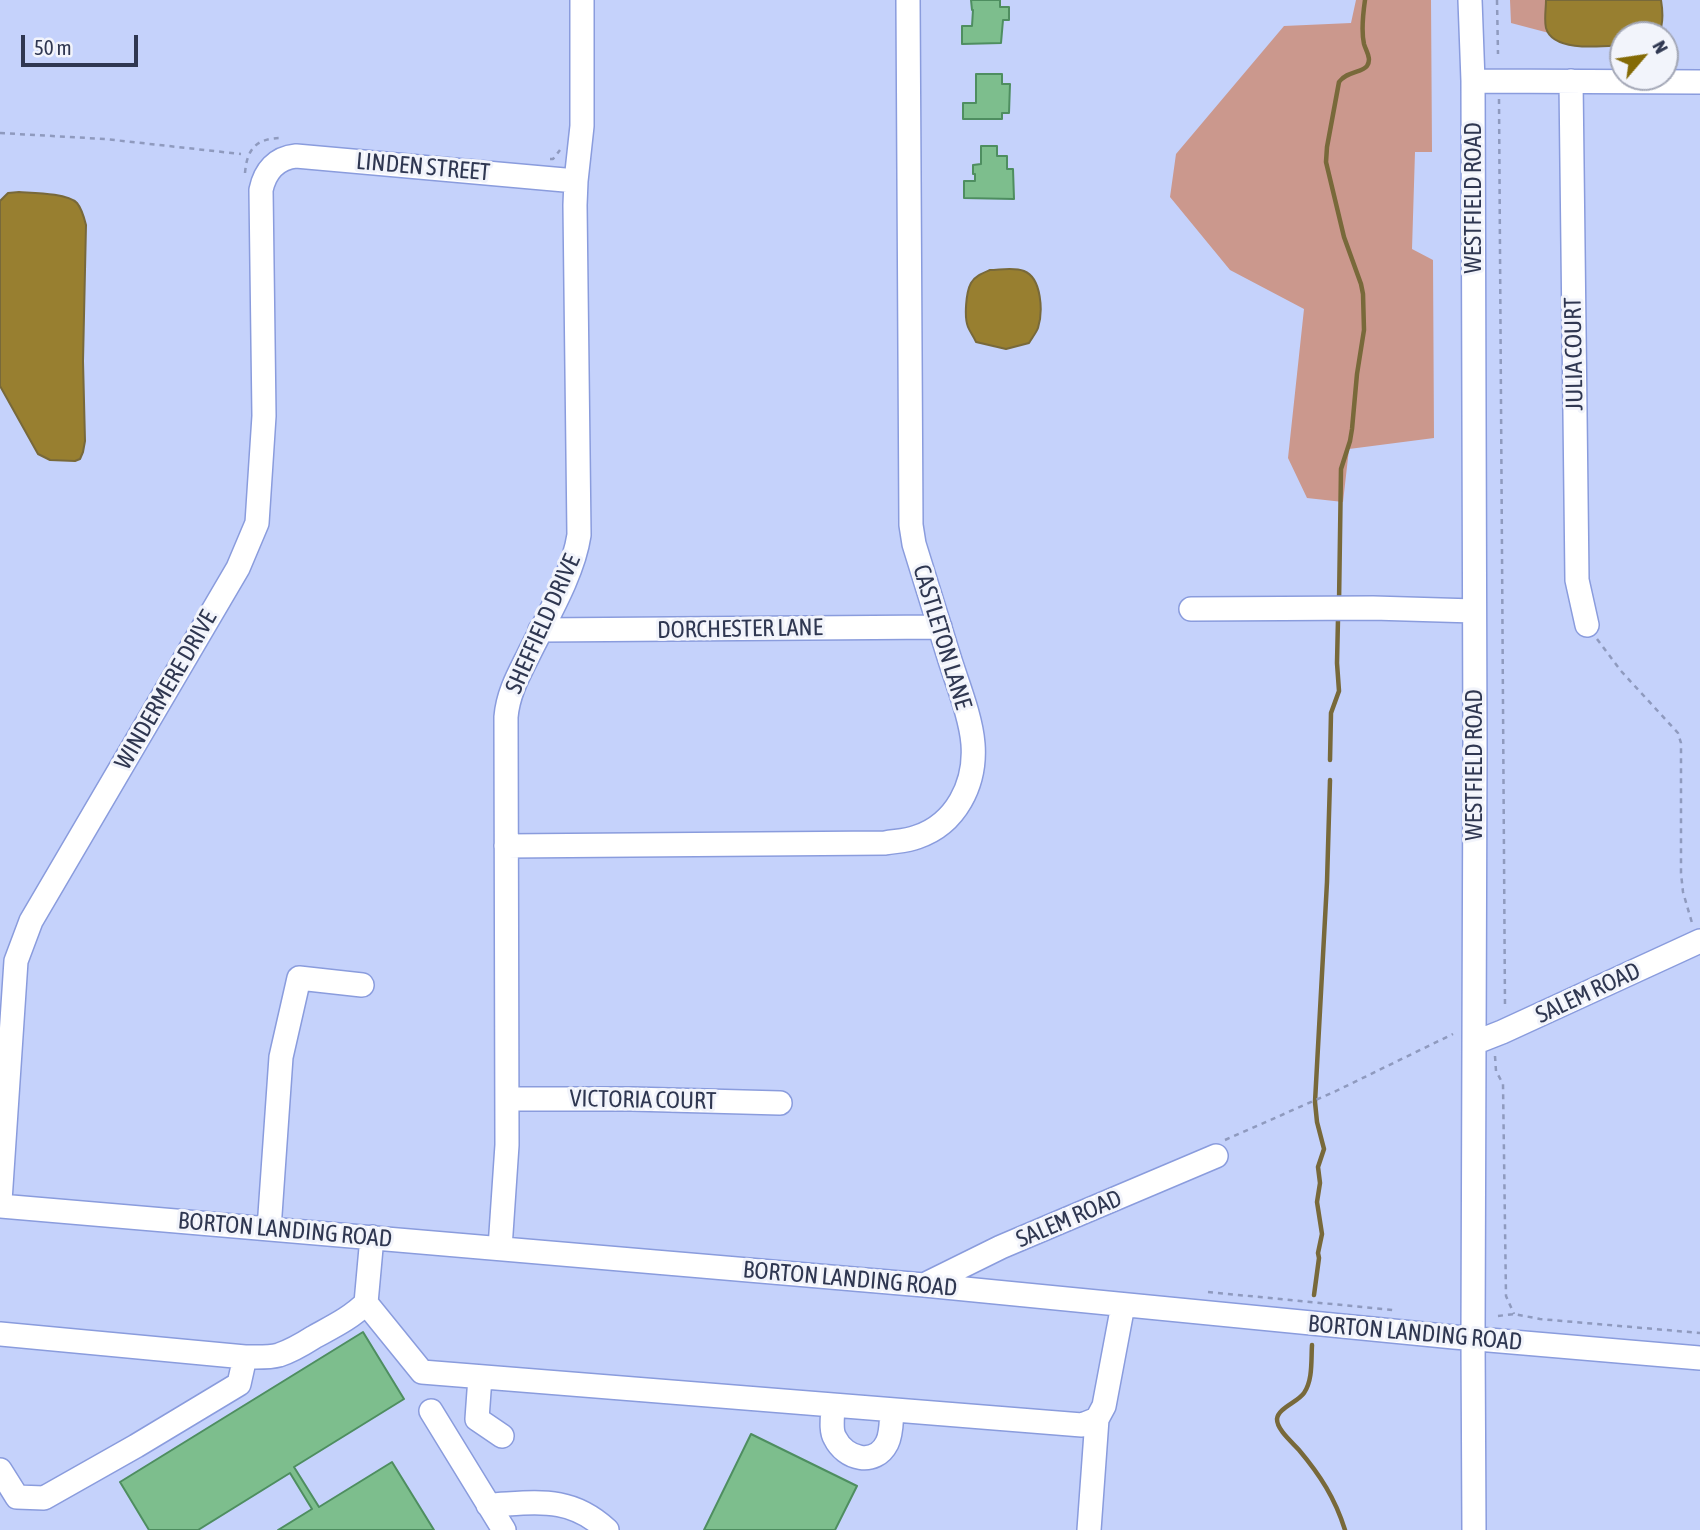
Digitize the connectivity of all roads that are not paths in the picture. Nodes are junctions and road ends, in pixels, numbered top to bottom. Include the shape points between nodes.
1 (582, 0) edge
2 (908, 0) edge
3 (1470, 0) edge
4 (1473, 81) junction
5 (1571, 81) junction
6 (1700, 82) edge
7 (273, 166) joint
8 (576, 181) junction
9 (1191, 608) dead end
10 (1474, 611) junction
11 (1587, 625) road end
12 (940, 626) junction
13 (540, 631) junction
14 (506, 846) junction
15 (1697, 934) edge
16 (362, 985) dead end
17 (1465, 1038) junction
18 (506, 1099) junction
19 (780, 1103) dead end
20 (1218, 1149) road end
21 (0, 1203) edge
22 (269, 1229) junction
23 (372, 1237) junction
24 (499, 1248) junction
25 (924, 1285) junction
26 (366, 1303) junction
27 (1122, 1304) junction
28 (0, 1334) edge
29 (1473, 1339) junction
30 (245, 1357) junction
31 (1700, 1358) edge
32 (480, 1377) junction
33 (832, 1405) junction
34 (892, 1410) junction
35 (431, 1411) dead end
36 (1097, 1419) junction
37 (502, 1436) dead end
38 (0, 1470) edge
39 (488, 1505) junction
40 (504, 1530) edge
41 (607, 1530) edge
42 (1089, 1530) edge
43 (1474, 1530) edge

1 - 8 street, SHEFFIELD DRIVE via 582,126
2 - 12 street, CASTLETON LANE via 911,525
3 - 4 street, WESTFIELD ROAD
4 - 5 street
4 - 10 street, WESTFIELD ROAD
5 - 6 street
5 - 11 street, JULIA COURT via 1577,580
7 - 8 street, LINDEN STREET via 296,156
7 - 21 street, WINDERMERE DRIVE via 261,190 264,416 257,523 238,568 31,921 16,961
8 - 13 street, SHEFFIELD DRIVE via 579,535 574,558
9 - 10 street
10 - 17 street, WESTFIELD ROAD
12 - 13 street, DORCHESTER LANE
12 - 14 street, CASTLETON LANE via 974,755 963,798 928,833 885,843
13 - 14 street, SHEFFIELD DRIVE via 507,705
14 - 18 street, SHEFFIELD DRIVE
15 - 17 street, SALEM ROAD via 1502,1032
16 - 22 street via 299,978 281,1056
17 - 29 street, WESTFIELD ROAD
18 - 19 street, VICTORIA COURT
18 - 24 street, SHEFFIELD DRIVE via 508,1145
20 - 25 street, SALEM ROAD
21 - 22 street, BORTON LANDING ROAD
22 - 23 street, BORTON LANDING ROAD
23 - 24 street, BORTON LANDING ROAD
23 - 26 street
24 - 25 street, BORTON LANDING ROAD
25 - 27 street, BORTON LANDING ROAD
26 - 30 street via 288,1351 271,1357
26 - 32 street via 422,1372
27 - 29 street, BORTON LANDING ROAD
27 - 36 street via 1104,1406
28 - 30 street
29 - 31 street, BORTON LANDING ROAD
29 - 43 street, WESTFIELD ROAD
30 - 38 street via 239,1384 44,1498 17,1497
32 - 33 street
32 - 37 street via 477,1419
33 - 34 street
33 - 34 street via 833,1436 844,1451 861,1459 887,1444
34 - 36 street via 1082,1425
35 - 39 street
36 - 42 street
39 - 40 street
39 - 41 street via 548,1502 574,1508

